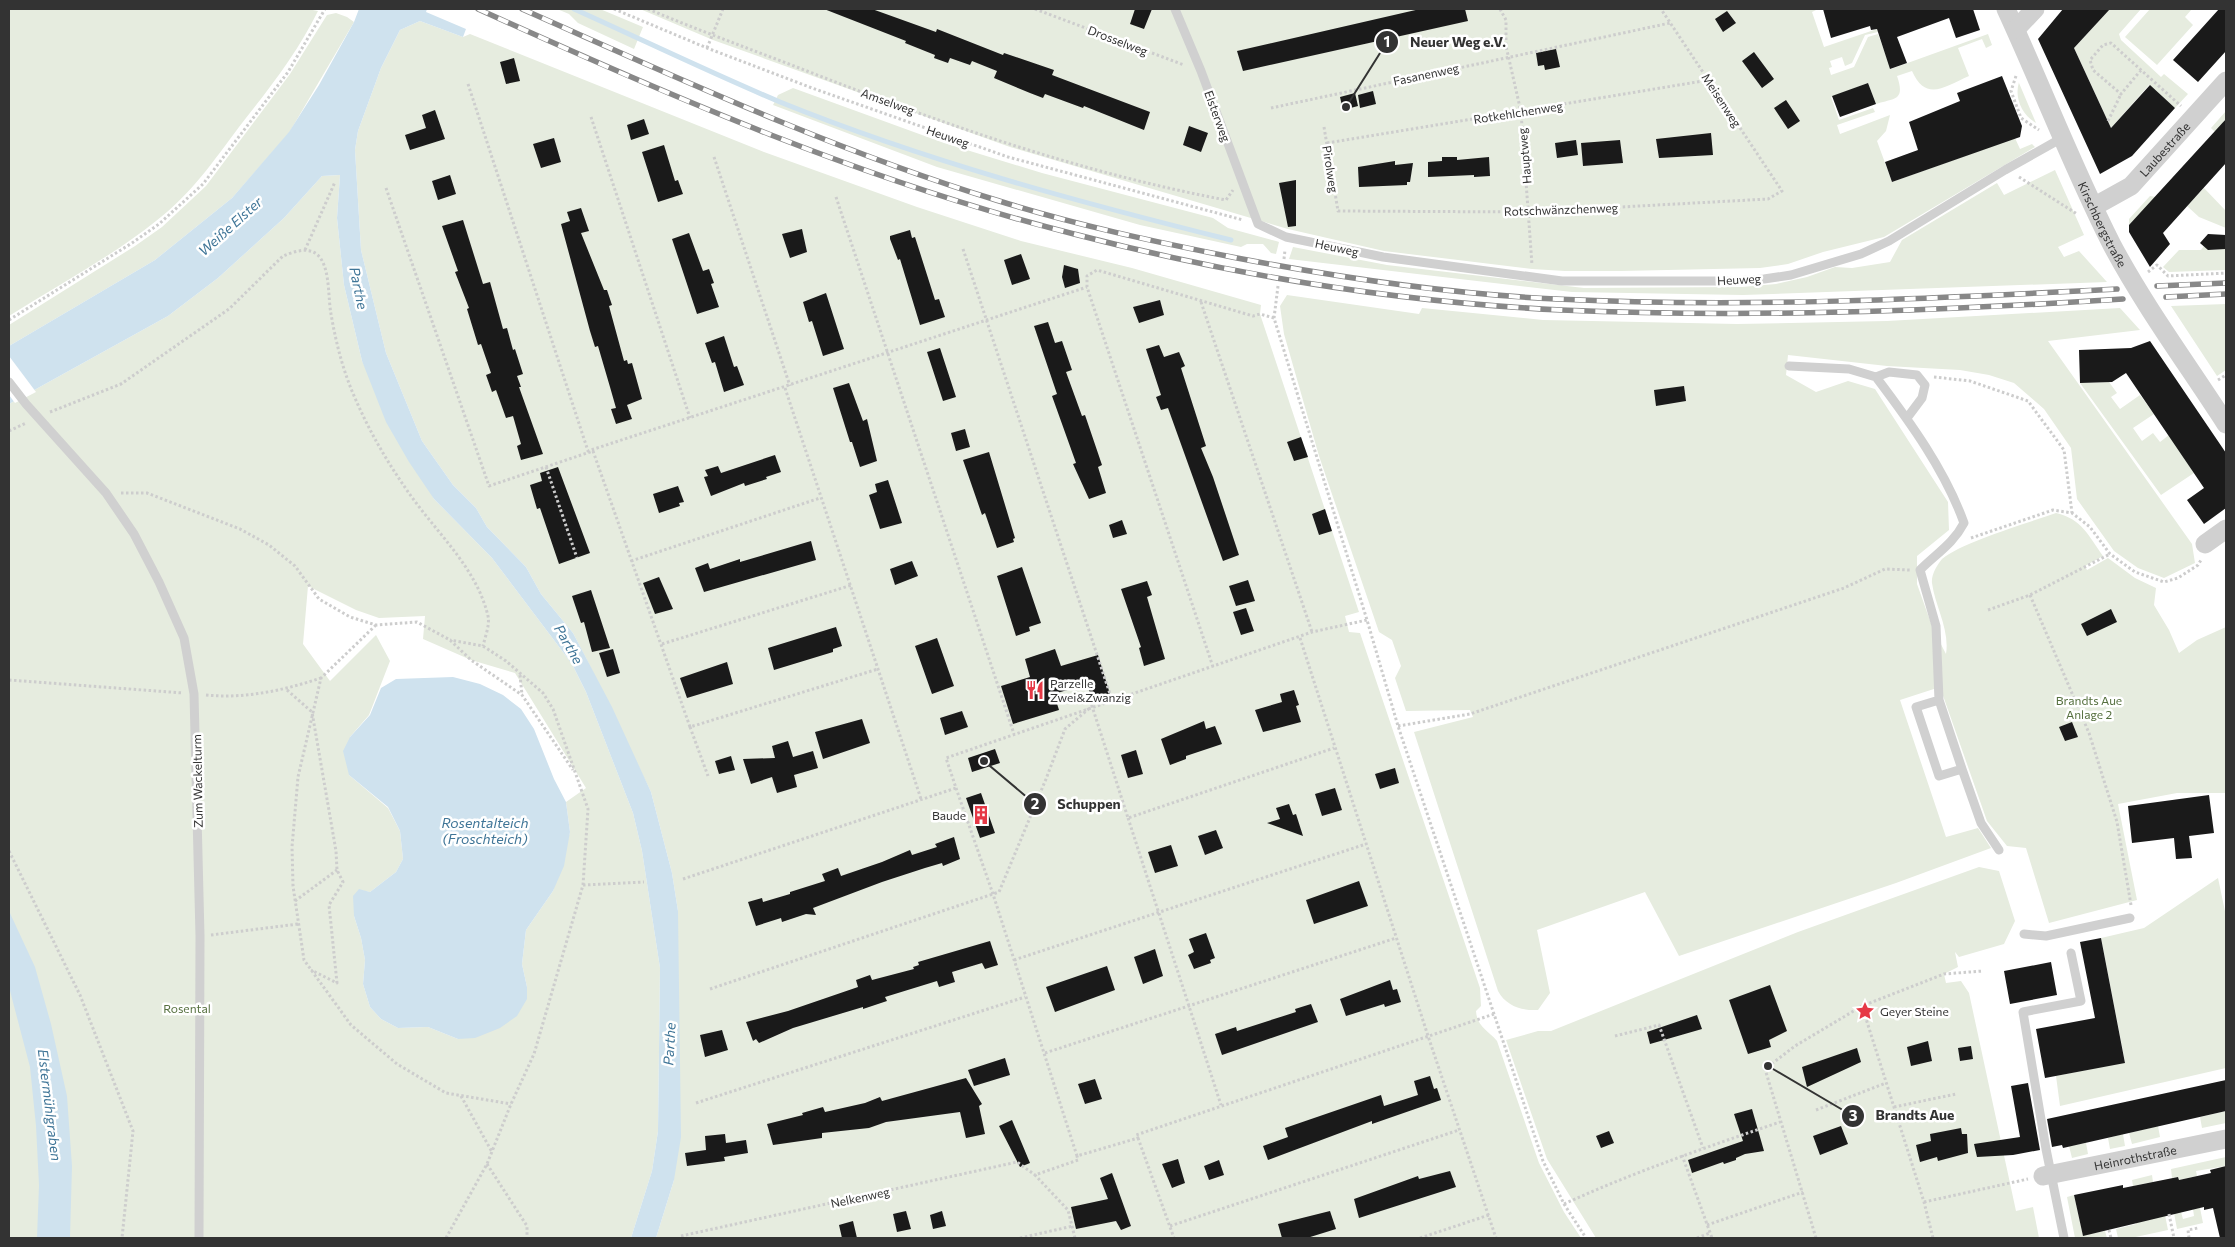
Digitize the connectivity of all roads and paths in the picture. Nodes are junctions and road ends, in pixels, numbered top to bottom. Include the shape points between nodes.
1 (325, 9) edge
2 (614, 9) edge
3 (648, 9) edge
4 (723, 9) edge
5 (1035, 9) edge
6 (1175, 9) edge
7 (1500, 9) edge
8 (1661, 9) edge
9 (2006, 9) edge
10 (2036, 9) edge
11 (1670, 23) junction
12 (2016, 30) junction
13 (713, 37) junction
14 (706, 48) junction
15 (1508, 56) junction
16 (2142, 70) junction
17 (1201, 71) junction
18 (2018, 73) dead end
19 (1709, 80) junction
20 (2226, 81) edge
21 (468, 84) dead end
22 (2121, 94) junction
23 (2181, 106) dead end
24 (1271, 108) dead end
25 (1521, 112) junction
26 (591, 117) dead end
27 (2108, 121) dead end
28 (1324, 127) dead end
29 (2042, 132) dead end
30 (2062, 138) junction
31 (1327, 143) junction
32 (714, 157) dead end
33 (2005, 170) junction
34 (1241, 180) junction
35 (335, 182) dead end
36 (386, 188) dead end
37 (1782, 191) joint
38 (836, 197) dead end
39 (2087, 210) junction
40 (1338, 211) joint
41 (1529, 212) junction
42 (1258, 224) junction
43 (963, 248) dead end
44 (305, 250) junction
45 (2161, 269) dead end
46 (2226, 273) edge
47 (1532, 277) junction
48 (1278, 286) dead end
49 (1087, 287) junction
50 (1201, 301) junction
51 (1274, 318) junction
52 (987, 319) junction
53 (9, 320) edge
54 (888, 351) junction
55 (1789, 366) dead end
56 (1917, 375) junction
57 (2226, 375) edge
58 (1876, 377) junction
59 (2216, 381) dead end
60 (9, 382) edge
61 (790, 386) junction
62 (785, 388) junction
63 (38, 417) junction
64 (690, 418) junction
65 (1907, 418) junction
66 (25, 423) dead end
67 (2226, 424) edge
68 (9, 431) edge
69 (546, 467) junction
70 (106, 494) junction
71 (820, 498) junction
72 (2072, 513) junction
73 (2226, 529) edge
74 (1955, 540) junction
75 (2206, 544) dead end
76 (2110, 554) junction
77 (577, 558) dead end
78 (631, 561) junction
79 (2198, 565) dead end
80 (1920, 570) junction
81 (852, 585) junction
82 (2030, 595) junction
83 (1988, 610) dead end
84 (1367, 620) junction
85 (376, 625) junction
86 (1312, 632) junction
87 (1300, 637) junction
88 (450, 640) junction
89 (662, 644) junction
90 (483, 646) junction
91 (1213, 667) junction
92 (878, 669) junction
93 (520, 674) junction
94 (321, 678) junction
95 (9, 680) edge
96 (287, 690) junction
97 (194, 694) junction
98 (522, 695) junction
99 (1112, 700) junction
100 (1939, 700) junction
101 (1092, 706) junction
102 (312, 712) junction
103 (1398, 726) junction
104 (690, 727) junction
105 (1014, 734) junction
106 (1334, 748) junction
107 (1962, 769) junction
108 (576, 776) junction
109 (708, 776) dead end
110 (956, 788) junction
111 (921, 799) junction
112 (1128, 818) junction
113 (1366, 844) junction
114 (1998, 850) dead end
115 (9, 851) edge
116 (336, 870) junction
117 (683, 879) dead end
118 (644, 882) dead end
119 (583, 885) junction
120 (993, 894) junction
121 (295, 901) junction
122 (1158, 914) junction
123 (2130, 918) joint
124 (298, 924) junction
125 (2024, 934) dead end
126 (200, 936) junction
127 (1396, 938) junction
128 (2071, 953) dead end
129 (1014, 960) junction
130 (310, 969) junction
131 (1983, 971) dead end
132 (710, 989) dead end
133 (1025, 998) junction
134 (1188, 1006) junction
135 (1862, 1006) junction
136 (1494, 1014) junction
137 (1428, 1036) junction
138 (1615, 1036) dead end
139 (1045, 1053) junction
140 (1886, 1083) junction
141 (1956, 1094) dead end
142 (461, 1096) junction
143 (696, 1103) dead end
144 (511, 1104) junction
145 (1221, 1105) junction
146 (1894, 1106) junction
147 (1816, 1110) dead end
148 (1780, 1122) junction
149 (1459, 1130) junction
150 (1138, 1138) junction
151 (2226, 1139) edge
152 (1703, 1148) junction
153 (492, 1152) junction
154 (1682, 1155) junction
155 (1077, 1156) junction
156 (487, 1164) junction
157 (1035, 1175) junction
158 (2047, 1175) junction
159 (1803, 1192) junction
160 (1924, 1202) junction
161 (1564, 1204) junction
162 (2169, 1214) dead end
163 (1489, 1215) junction
164 (1707, 1225) junction
165 (1073, 1226) junction
166 (1170, 1226) junction
167 (2198, 1228) dead end
168 (2109, 1230) dead end
169 (1710, 1233) junction
170 (681, 1236) dead end
171 (122, 1238) edge
172 (199, 1238) edge
173 (446, 1238) edge
174 (528, 1238) edge
175 (1020, 1238) edge
176 (1075, 1238) edge
177 (1174, 1238) edge
178 (1420, 1238) edge
179 (1496, 1238) edge
180 (1586, 1238) edge
181 (1697, 1238) edge
182 (1712, 1238) edge
183 (1816, 1238) edge
184 (1933, 1238) edge
185 (2064, 1238) edge
186 (2111, 1238) edge
187 (2174, 1238) edge
188 (2189, 1238) edge

1 - 53 path via 288,72 202,184 159,224
2 - 14 path, Heuweg
3 - 13 path, Amselweg
4 - 13 path
5 - 17 path, Drosselweg
6 - 17 lane, Elsterweg
7 - 15 path, Hauptweg via 1506,20
8 - 11 path, Meisenweg
9 - 12 street, Kirschbergstraße
10 - 12 street
11 - 15 path, Fasanenweg
11 - 19 path, Meisenweg
12 - 30 street, Kirschbergstraße
13 - 14 path
13 - 34 path, Amselweg via 1010,145 1154,186 1226,200
14 - 42 path, Heuweg via 1008,157
15 - 24 path, Fasanenweg
15 - 25 path, Hauptweg
16 - 22 path
16 - 22 path via 2111,43 2103,45 2090,60 2093,70
16 - 23 path
17 - 34 lane, Elsterweg
18 - 29 path via 2011,90 2022,118
19 - 25 path, Rotkehlchenweg
19 - 37 path, Meisenweg
20 - 39 street, Laubestraße via 2131,186
21 - 64 path via 588,451
22 - 27 path
25 - 31 path, Rotkehlchenweg
25 - 41 path, Hauptweg
26 - 64 path
28 - 31 path, Pirolweg
30 - 33 lane, Heuweg
30 - 39 street, Kirschbergstraße
31 - 40 path, Pirolweg
32 - 61 path
33 - 39 path
33 - 47 lane, Heuweg via 1889,242 1791,274 1764,279 1715,281 1572,281
34 - 42 lane, Elsterweg
35 - 44 path
36 - 69 path via 489,486
37 - 41 path, Rotschwänzchenweg via 1768,199
38 - 54 path
39 - 67 street, Kirschbergstraße
40 - 41 path, Rotschwänzchenweg
41 - 47 path, Hauptweg
42 - 47 lane, Heuweg via 1286,237 1383,257
43 - 52 path
44 - 63 path via 283,256 229,309 121,384
44 - 90 path via 314,252 325,270 331,316 346,377 363,418 412,497 464,564 480,596 488,618
45 - 46 path via 2168,276
48 - 51 path
49 - 50 path via 1087,276 1097,270
49 - 52 path
49 - 91 path
50 - 51 path via 1253,316 1260,314
50 - 86 path
51 - 84 path
52 - 54 path
52 - 99 path
54 - 61 path
54 - 105 path
55 - 58 lane via 1849,369
56 - 58 lane via 1889,372
56 - 65 lane via 1925,385 1922,398
56 - 72 path via 1970,381 2028,401 2064,450
57 - 59 path
58 - 65 lane
60 - 63 lane, Zum Wackelturm
61 - 62 path
62 - 64 path
62 - 71 path
63 - 70 lane, Zum Wackelturm
65 - 74 lane via 1955,498 1964,523
66 - 68 path
69 - 77 path
69 - 78 path via 594,451
70 - 85 path via 147,493 240,529 269,545 294,566 319,600 350,617
70 - 97 lane, Zum Wackelturm via 134,534 184,638
71 - 78 path
71 - 81 path
72 - 74 path via 2053,510 1979,536
72 - 76 path via 2090,527
73 - 75 street
74 - 80 lane
76 - 79 path via 2135,572 2164,582 2178,578
76 - 82 path
78 - 89 path
80 - 100 lane via 1936,626
80 - 103 path via 1885,569 1844,588 1470,714
81 - 89 path
81 - 92 path
82 - 83 path
82 - 123 path via 2089,734 2117,822 2132,902
84 - 86 path
84 - 103 path
85 - 88 path via 417,622
85 - 94 path
86 - 87 path
87 - 91 path
87 - 106 path
88 - 90 path
88 - 98 path via 471,660
89 - 104 path
90 - 93 path
91 - 99 path
92 - 104 path
92 - 111 path
93 - 98 path
93 - 108 path via 542,693 553,709
94 - 96 path
94 - 102 path
95 - 97 path
96 - 97 path via 222,696
96 - 102 path
97 - 126 lane, Zum Wackelturm
98 - 108 path
99 - 101 path
100 - 107 lane
100 - 107 lane via 1916,707 1939,776
101 - 105 path
101 - 112 path
101 - 120 path via 1064,729 999,892
102 - 116 path via 336,851
102 - 121 path via 298,778 292,847
103 - 136 path
104 - 109 path
105 - 110 path via 946,758
106 - 112 path
106 - 113 path
107 - 114 lane via 1981,822
108 - 119 path via 588,810
110 - 111 path
110 - 120 path
111 - 117 path
112 - 122 path
113 - 122 path
113 - 127 path
115 - 171 path via 80,995 132,1131
116 - 121 path
116 - 130 path via 343,882 329,905 337,983
118 - 119 path
119 - 144 path via 534,1054
120 - 129 path
120 - 132 path
121 - 124 path
122 - 129 path
122 - 134 path
123 - 125 lane via 2046,936
124 - 126 path
124 - 130 path via 304,960
126 - 172 lane, Zum Wackelturm
127 - 134 path
127 - 137 path
128 - 158 lane via 2081,1001 2023,1012
129 - 133 path
130 - 142 path via 351,1024 397,1064 446,1093
131 - 135 path via 1944,974
133 - 139 path
133 - 143 path
134 - 139 path
134 - 145 path
135 - 140 path
135 - 148 path via 1795,1046 1765,1069
136 - 137 path
136 - 161 path via 1543,1161
137 - 145 path
137 - 149 path
138 - 152 path via 1659,1025
139 - 155 path
140 - 146 path
140 - 147 path
141 - 146 path
142 - 144 path
142 - 153 path
144 - 153 path
145 - 150 path via 1136,1135
146 - 160 path
148 - 152 path
148 - 159 path
149 - 163 path
149 - 166 path
150 - 155 path
150 - 166 path
151 - 158 street, Heinrothstraße
152 - 154 path
153 - 156 path
154 - 161 path
154 - 164 path
155 - 157 path via 1078,1160
156 - 173 path
156 - 174 path via 527,1226
157 - 165 path, Nelkenweg via 1068,1210
157 - 170 path, Nelkenweg via 1017,1162
158 - 160 path
158 - 185 lane
159 - 164 path
159 - 183 path
160 - 184 path
161 - 180 path
162 - 187 path
163 - 178 path
163 - 179 path
164 - 169 path
165 - 175 path
165 - 176 path, Nelkenweg
166 - 177 path
167 - 188 path via 2188,1230
168 - 186 path
169 - 181 path
169 - 182 path

